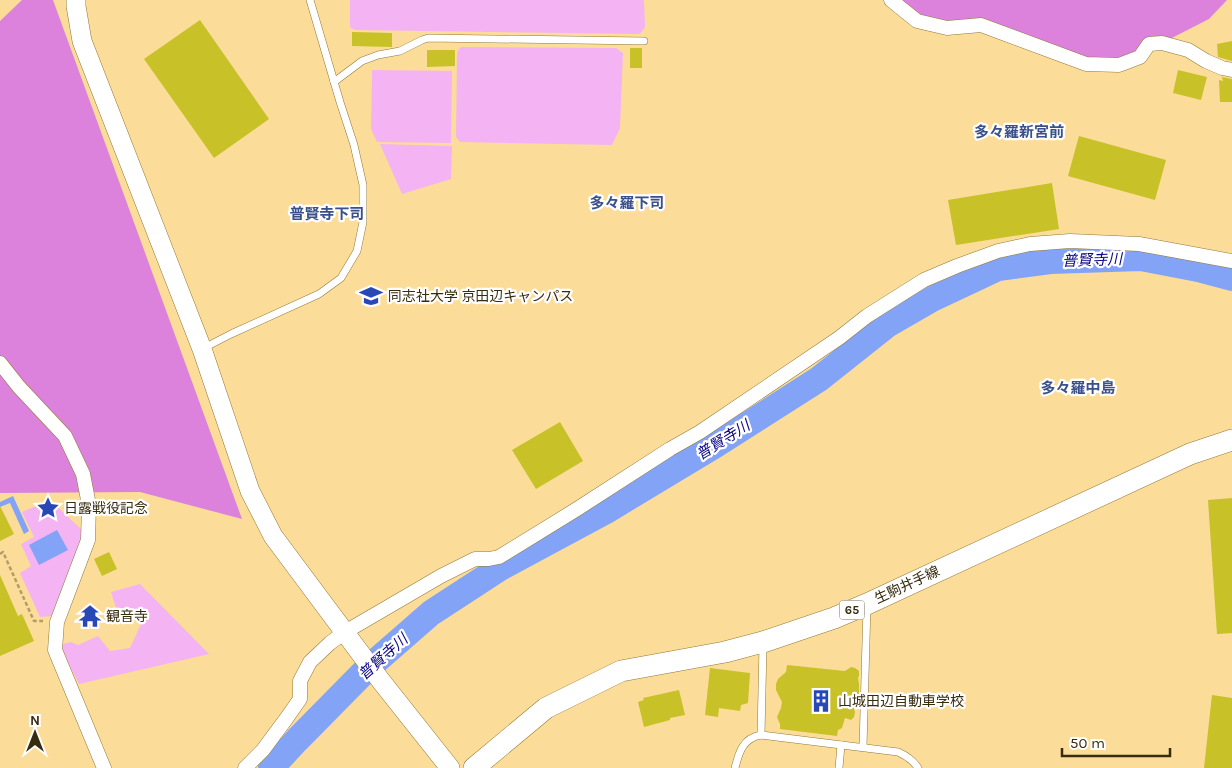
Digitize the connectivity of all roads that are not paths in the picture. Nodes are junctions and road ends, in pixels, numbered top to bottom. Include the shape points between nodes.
1 (76, 0) edge
2 (310, 0) edge
3 (892, 0) edge
4 (644, 41) dead end
5 (1232, 70) edge
6 (334, 82) junction
7 (1232, 261) edge
8 (202, 349) junction
9 (0, 363) edge
10 (1232, 440) edge
11 (867, 604) junction
12 (348, 636) junction
13 (763, 642) junction
14 (761, 735) junction
15 (841, 745) junction
16 (863, 747) junction
17 (104, 768) edge
18 (245, 768) edge
19 (450, 768) edge
20 (474, 768) edge
21 (735, 768) edge
22 (838, 768) edge
23 (918, 768) edge

1 - 8 street via 82,41
2 - 6 lane
3 - 5 street via 917,21 947,28 981,25 1086,64 1119,65 1140,57 1149,44 1162,43 1188,50 1206,61
4 - 6 lane via 428,38 400,51 362,61
6 - 8 lane via 363,185 363,222 357,251 341,278 319,294
7 - 12 street via 1139,244 1070,241 1030,244 998,251 957,266 924,280 867,316 700,432 577,510 499,557 475,559 441,576
8 - 12 street via 250,491 273,536
9 - 17 street via 64,436 83,474 89,505 88,540 57,622 56,650
10 - 11 main road, 生駒井手線 / 65 via 1190,454
11 - 13 main road, 生駒井手線 / 65
11 - 16 lane
12 - 18 street via 330,643 310,662 300,681 300,699 263,750
12 - 19 street
13 - 14 lane
13 - 20 main road, 生駒井手線 / 65 via 621,671 546,708
14 - 15 lane
14 - 21 lane via 744,744
15 - 16 lane
15 - 22 lane
16 - 23 lane via 898,752

